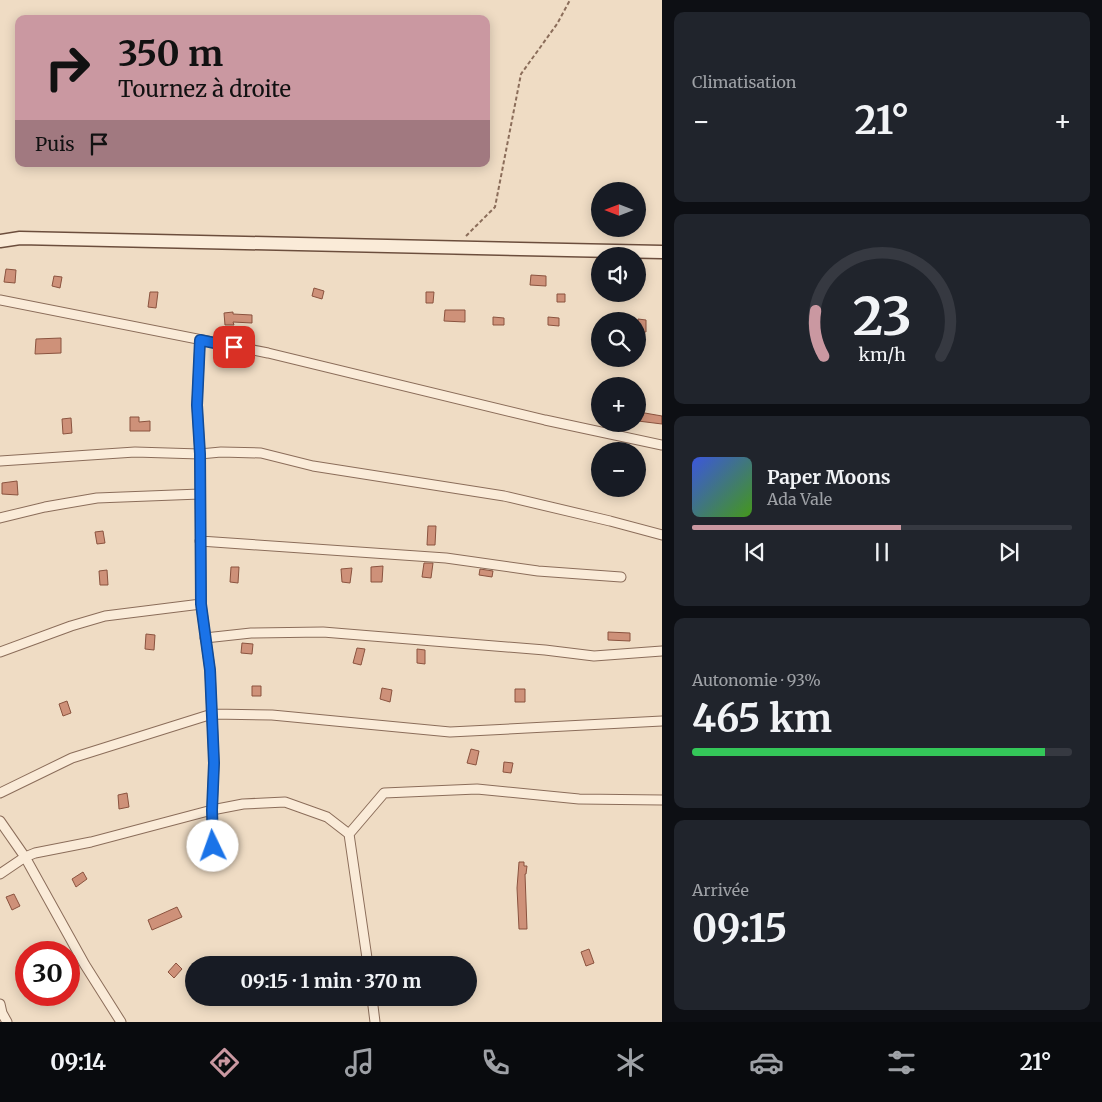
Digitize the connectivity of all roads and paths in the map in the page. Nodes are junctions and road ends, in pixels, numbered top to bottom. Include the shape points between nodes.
1 (570, 0) edge
2 (0, 241) edge
3 (461, 246) junction
4 (662, 252) edge
5 (0, 300) edge
6 (200, 340) junction
7 (662, 445) edge
8 (200, 454) junction
9 (0, 461) edge
10 (200, 494) junction
11 (0, 518) edge
12 (662, 535) edge
13 (200, 541) junction
14 (621, 577) dead end
15 (201, 604) junction
16 (205, 638) junction
17 (0, 652) edge
18 (662, 652) edge
19 (212, 714) junction
20 (662, 721) edge
21 (0, 793) edge
22 (662, 800) edge
23 (212, 810) junction
24 (0, 821) edge
25 (349, 834) junction
26 (24, 857) junction
27 (214, 864) dead end
28 (0, 874) edge
29 (367, 956) edge
30 (0, 1004) edge
31 (373, 1006) edge
32 (7, 1022) edge
33 (121, 1022) edge
34 (375, 1022) edge

1 - 3 path via 521,74 494,207 466,236
2 - 3 main road via 20,238
3 - 4 main road
5 - 6 street
6 - 7 street
6 - 8 street via 197,405
8 - 9 street via 135,452
8 - 10 street
8 - 12 street via 261,453 313,466 504,496
10 - 11 street via 97,498
10 - 13 street
13 - 14 street via 446,558
13 - 15 street
15 - 16 street
15 - 17 street via 106,616
16 - 18 street via 251,633 323,632 594,656
16 - 19 street
19 - 20 street via 272,715 450,732
19 - 21 street via 72,758
19 - 23 street
22 - 25 street via 579,799 477,789 384,793
23 - 25 street via 243,804 285,802 327,817
23 - 26 street
23 - 27 street
24 - 26 street
25 - 29 street
26 - 28 street
26 - 33 street via 85,966
30 - 32 street
31 - 34 street

